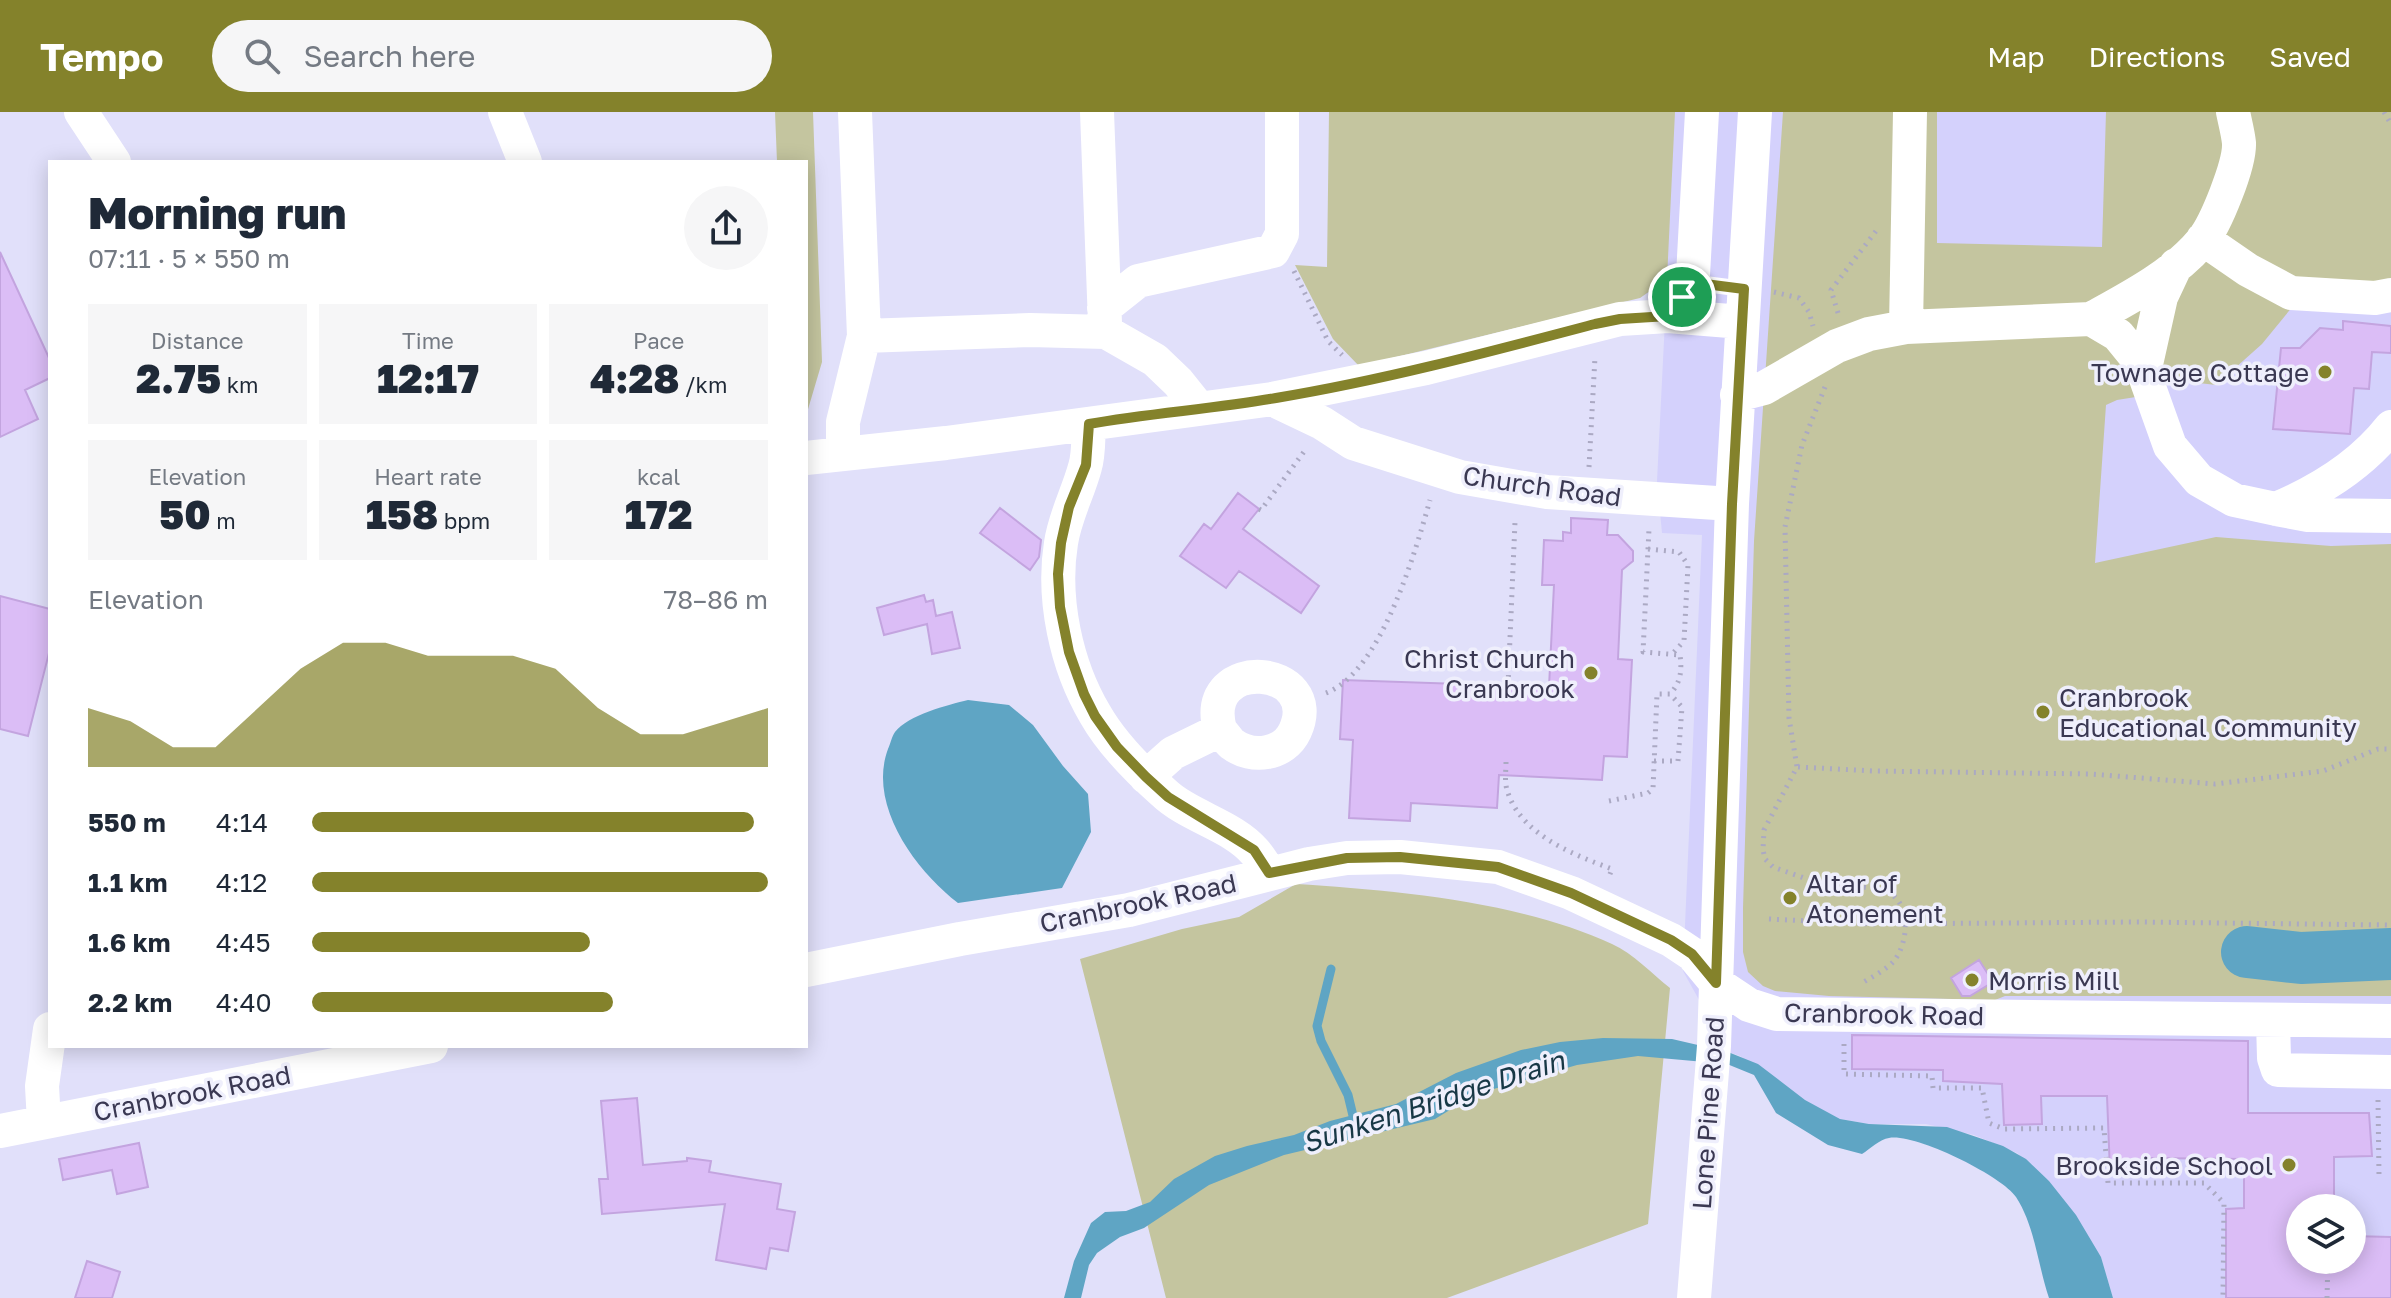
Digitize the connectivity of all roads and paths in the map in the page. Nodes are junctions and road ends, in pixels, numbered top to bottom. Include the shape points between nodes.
1 (81, 112) edge
2 (505, 112) edge
3 (855, 112) edge
4 (1097, 112) edge
5 (1282, 112) edge
6 (1702, 112) edge
7 (1755, 112) edge
8 (1910, 112) edge
9 (2233, 112) edge
10 (2384, 112) edge
11 (2391, 124) edge
12 (113, 160) edge
13 (524, 160) edge
14 (1907, 207) junction
15 (2203, 239) junction
16 (2176, 265) junction
17 (1291, 266) dead end
18 (1693, 275) junction
19 (1754, 290) junction
20 (2391, 295) edge
21 (1668, 316) junction
22 (2091, 319) junction
23 (1105, 320) junction
24 (1742, 322) junction
25 (1906, 327) junction
26 (864, 336) junction
27 (1826, 338) junction
28 (1595, 354) dead end
29 (1346, 359) dead end
30 (2144, 373) junction
31 (1737, 395) junction
32 (1272, 399) junction
33 (1198, 407) junction
34 (1089, 424) junction
35 (2391, 427) edge
36 (1309, 445) dead end
37 (843, 454) junction
38 (808, 458) edge
39 (1588, 479) dead end
40 (1432, 496) dead end
41 (1732, 504) junction
42 (1259, 509) dead end
43 (2276, 509) junction
44 (1650, 516) dead end
45 (2391, 516) edge
46 (1515, 522) dead end
47 (1648, 549) junction
48 (1673, 653) junction
49 (1508, 685) dead end
50 (1670, 694) junction
51 (1299, 703) junction
52 (1220, 730) junction
53 (2391, 749) edge
54 (1654, 761) junction
55 (1506, 762) dead end
56 (1797, 767) junction
57 (1146, 777) junction
58 (1609, 801) dead end
59 (1269, 873) junction
60 (1605, 886) dead end
61 (1769, 919) dead end
62 (1904, 923) junction
63 (2391, 925) edge
64 (808, 970) edge
65 (1716, 983) junction
66 (1855, 988) dead end
67 (2273, 1021) junction
68 (2391, 1021) edge
69 (1845, 1035) dead end
70 (48, 1043) edge
71 (421, 1048) edge
72 (2384, 1083) edge
73 (44, 1122) junction
74 (0, 1131) edge
75 (2379, 1175) dead end
76 (2328, 1274) edge
77 (1694, 1298) edge
78 (2223, 1298) edge
79 (2327, 1298) edge

1 - 12 street
2 - 13 street
3 - 26 street
4 - 23 street
5 - 23 street via 1282,234 1273,251 1138,281
6 - 18 street
7 - 19 street, Lone Pine Road
8 - 14 street
9 - 15 street via 2239,145 2229,186
10 - 11 path
14 - 25 street
14 - 27 path via 1886,217 1831,290 1843,331
15 - 16 street
15 - 20 street via 2291,293
16 - 22 street
16 - 30 street via 2161,297
17 - 29 path via 1328,341
18 - 19 street via 1705,284
18 - 21 street
19 - 24 street, Lone Pine Road
19 - 27 path via 1799,298
21 - 24 street
21 - 32 street via 1595,324 1426,368
22 - 25 street
22 - 30 street via 2118,335
23 - 26 street via 1030,330
23 - 33 street via 1155,360
24 - 31 street, Lone Pine Road
25 - 27 street
26 - 37 street via 843,422
27 - 31 street via 1764,388
27 - 56 path via 1815,417 1802,445 1785,527 1789,718
28 - 39 path
30 - 43 street via 2170,446 2199,480 2234,500
31 - 41 street, Lone Pine Road
32 - 33 street
32 - 41 street, Church Road via 1353,443 1460,477 1547,492
33 - 34 street
34 - 37 street
34 - 57 street via 1086,465 1061,543 1060,607 1069,652 1095,716
35 - 43 street via 2352,465
36 - 42 path
37 - 38 street
40 - 51 path via 1400,591 1367,659 1338,689
41 - 65 street, Lone Pine Road
43 - 45 street via 2308,515
44 - 47 path
46 - 49 path
47 - 48 path via 1643,652
47 - 48 path via 1679,552 1688,565 1684,641
48 - 50 path via 1680,655 1682,666 1679,684
50 - 54 path via 1657,694
50 - 54 path via 1682,707 1678,761
51 - 52 street via 1293,736 1281,748 1249,752
51 - 52 street via 1280,682 1250,676 1223,693 1217,707
52 - 57 street via 1173,753
53 - 56 path via 2378,749 2323,771 2215,784 2091,774
54 - 58 path via 1653,789
55 - 60 path via 1507,790 1515,808 1557,844 1612,869
56 - 62 path via 1764,830 1765,859 1807,879 1892,894 1901,903
57 - 59 street via 1168,797 1254,850
59 - 64 street, Cranbrook Road via 1129,910
59 - 65 street, Cranbrook Road via 1347,858 1400,857 1498,867 1571,893 1671,940 1692,954
61 - 62 path
62 - 63 path
62 - 66 path via 1896,959
65 - 67 street, Cranbrook Road via 1749,1005 1777,1014
65 - 77 street, Lone Pine Road
67 - 68 street, Cranbrook Road
67 - 72 street via 2278,1070
69 - 78 path via 1844,1074 1932,1076 1933,1088 1982,1088 1989,1123 2004,1129 2104,1128 2106,1179 2113,1185 2204,1183 2224,1203
70 - 73 street
71 - 73 street, Cranbrook Road
72 - 75 path
73 - 74 street, Cranbrook Road
76 - 79 path

